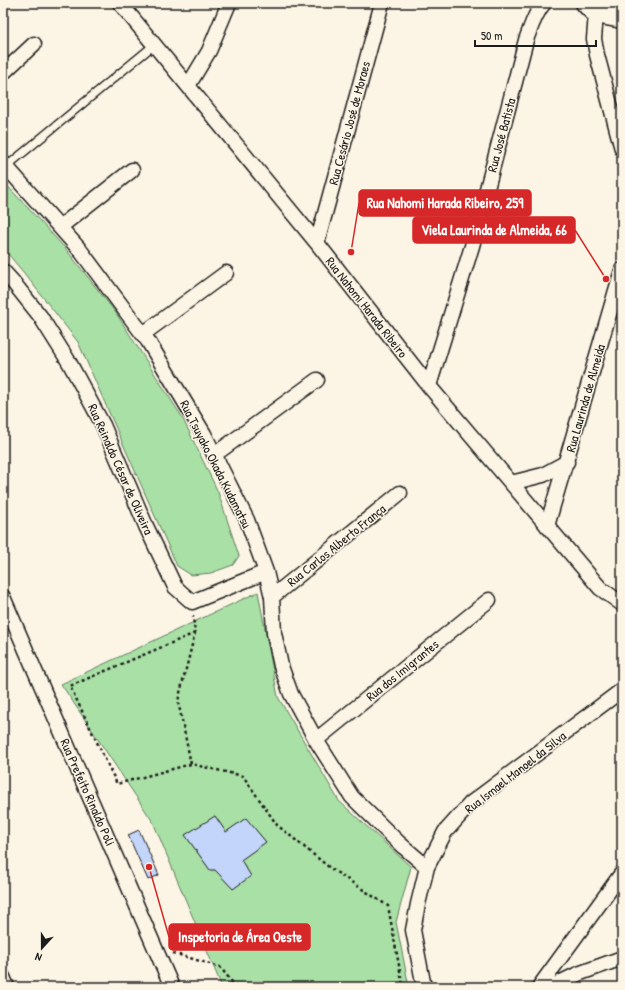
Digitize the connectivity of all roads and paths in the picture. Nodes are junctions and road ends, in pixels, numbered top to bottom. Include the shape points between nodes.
1 (120, 3) edge
2 (229, 3) edge
3 (382, 3) edge
4 (544, 3) edge
5 (591, 8) edge
6 (622, 18) edge
7 (34, 44) dead end
8 (154, 45) junction
9 (3, 73) edge
10 (188, 86) junction
11 (622, 149) edge
12 (5, 165) edge
13 (132, 170) dead end
14 (60, 227) junction
15 (317, 243) junction
16 (622, 270) edge
17 (3, 271) edge
18 (226, 273) dead end
19 (617, 305) edge
20 (143, 334) junction
21 (317, 380) dead end
22 (429, 386) junction
23 (214, 455) junction
24 (567, 462) junction
25 (511, 483) junction
26 (400, 492) dead end
27 (547, 526) junction
28 (266, 572) junction
29 (272, 597) junction
30 (4, 600) edge
31 (489, 600) dead end
32 (192, 602) junction
33 (622, 604) edge
34 (195, 633) junction
35 (622, 690) edge
36 (316, 740) junction
37 (191, 764) junction
38 (427, 867) junction
39 (622, 873) edge
40 (155, 948) junction
41 (622, 958) edge
42 (3, 977) edge
43 (7, 987) edge
44 (172, 987) edge
45 (236, 987) edge
46 (403, 987) edge
47 (424, 987) edge
48 (539, 987) edge
49 (551, 987) edge

1 - 8 street, Rua Nahomi Harada Ribeiro
2 - 10 street via 209,51
3 - 15 street, Rua Cesário José de Moraes
4 - 22 street, Rua José Batista via 532,22 526,40 472,246
5 - 6 main road
5 - 11 street via 597,55
7 - 9 street
8 - 10 street, Rua Nahomi Harada Ribeiro
8 - 12 lane
10 - 15 street, Rua Nahomi Harada Ribeiro
12 - 14 street, Rua Tsuyako Okada Kudamatsu
13 - 14 street
14 - 20 street, Rua Tsuyako Okada Kudamatsu
15 - 22 street, Rua Nahomi Harada Ribeiro
16 - 19 street, Rua Laurinda de Almeida
17 - 32 street, Rua Reinaldo César de Oliveira via 40,316 69,362 104,425 146,526 175,587
18 - 20 street
19 - 24 street, Rua Laurinda de Almeida
20 - 23 street, Rua Tsuyako Okada Kudamatsu via 204,434
21 - 23 street
22 - 25 street, Rua Nahomi Harada Ribeiro
23 - 28 street, Rua Tsuyako Okada Kudamatsu via 247,520
24 - 25 street via 543,475
24 - 27 street, Rua Laurinda de Almeida
25 - 27 street, Rua Nahomi Harada Ribeiro
26 - 29 street, Rua Carlos Alberto França
27 - 33 street, Rua Nahomi Harada Ribeiro via 600,588
28 - 29 street, Rua Tsuyako Okada Kudamatsu
28 - 32 street
29 - 36 street, Rua Tsuyako Okada Kudamatsu via 274,633 281,666 291,694
30 - 40 street, Rua Prefeito Rinaldo Poli
31 - 36 street, Rua dos Imigrantes
32 - 34 path
34 - 37 path via 178,701
34 - 37 path via 70,686 117,784
35 - 38 street, Rua Ismael Manoel da Silva via 471,803 445,832
36 - 38 street, Rua Tsuyako Okada Kudamatsu via 352,797
37 - 46 path via 243,776 277,825 330,868 388,906
38 - 47 street, Rua Ismael Manoel da Silva via 413,930
39 - 48 street
40 - 44 street, Rua Prefeito Rinaldo Poli
40 - 45 path via 220,967
41 - 49 street
42 - 43 street

